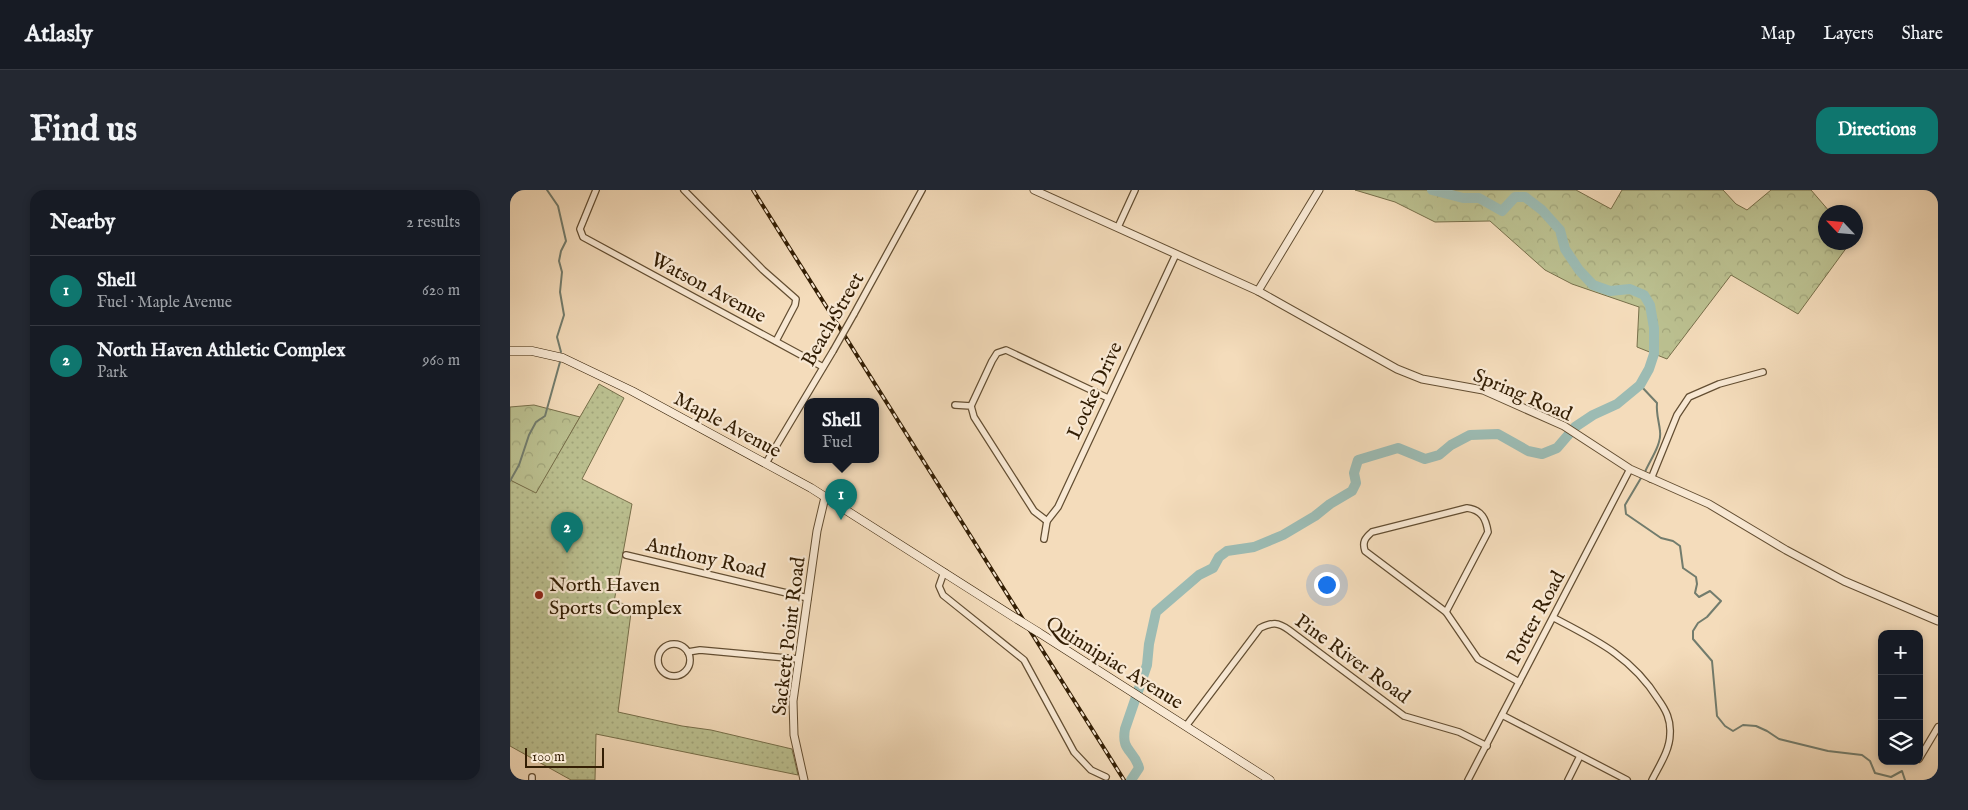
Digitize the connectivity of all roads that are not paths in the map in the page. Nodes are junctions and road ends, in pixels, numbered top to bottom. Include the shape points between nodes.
1 (596, 190) edge
2 (684, 190) edge
3 (922, 190) edge
4 (1034, 190) edge
5 (1135, 190) edge
6 (1319, 190) edge
7 (1118, 228) junction
8 (1176, 254) junction
9 (1258, 291) junction
10 (776, 341) junction
11 (510, 351) edge
12 (823, 367) junction
13 (1763, 372) dead end
14 (805, 398) edge
15 (1108, 398) junction
16 (804, 399) edge
17 (955, 405) dead end
18 (971, 406) junction
19 (766, 463) junction
20 (1630, 469) junction
21 (1651, 479) junction
22 (825, 497) junction
23 (1046, 521) junction
24 (1044, 539) dead end
25 (626, 555) dead end
26 (944, 572) junction
27 (808, 598) junction
28 (1446, 612) junction
29 (1554, 618) junction
30 (1938, 621) edge
31 (688, 652) junction
32 (798, 659) junction
33 (1520, 682) junction
34 (1502, 715) junction
35 (1186, 726) junction
36 (1938, 727) edge
37 (1487, 746) junction
38 (1923, 754) edge
39 (1580, 756) junction
40 (1106, 777) dead end
41 (804, 780) edge
42 (1270, 780) edge
43 (1468, 780) edge
44 (1568, 780) edge
45 (1626, 780) edge
46 (1652, 780) edge

1 - 10 street, Watson Avenue via 580,233 588,240
2 - 10 street via 796,299
3 - 12 street, Beach Street, bridge
4 - 7 street, Spring Road
5 - 7 street
6 - 9 street
7 - 8 street, Spring Road
8 - 9 street, Spring Road
8 - 15 street, Locke Drive
9 - 20 street, Spring Road via 1397,370 1422,379 1483,390 1568,428
10 - 12 street, Watson Avenue
11 - 19 main road, Maple Avenue via 540,352 574,362
12 - 14 street, Beach Street
13 - 21 street via 1719,384 1689,397 1676,415
15 - 18 street via 1006,350 997,353
15 - 23 street, Locke Drive via 1058,506
16 - 19 street, Beach Street
17 - 18 street
18 - 23 street via 974,418 1034,511
19 - 22 main road, Maple Avenue
20 - 21 street, Spring Road
20 - 29 street, Potter Road
21 - 30 street, Spring Road via 1715,508 1850,584
22 - 26 main road, Maple Avenue
22 - 27 street, Sackett Point Road
23 - 24 street, Locke Drive
25 - 27 street, Anthony Road
26 - 35 main road, Quinnipiac Avenue, bridge
26 - 40 street via 939,586 944,595 1024,660 1074,752 1091,770
27 - 32 street, Sackett Point Road
28 - 28 street via 1365,551 1367,536 1378,530 1467,508 1480,512 1486,519 1488,532
28 - 33 street via 1478,659
29 - 33 street, Potter Road
29 - 46 street via 1598,641 1627,661 1652,688 1666,711 1670,736
31 - 31 street via 680,645 666,647 658,658 661,669 669,676 680,675 690,663
31 - 32 street via 700,650
32 - 41 street, Sackett Point Road via 793,720
33 - 34 street, Potter Road
34 - 37 street, Potter Road
34 - 39 street
35 - 37 street, Pine River Road via 1260,628 1276,622 1404,716 1459,732
35 - 42 main road, Quinnipiac Avenue
36 - 38 street
37 - 43 street, Potter Road
39 - 44 street
39 - 45 street

